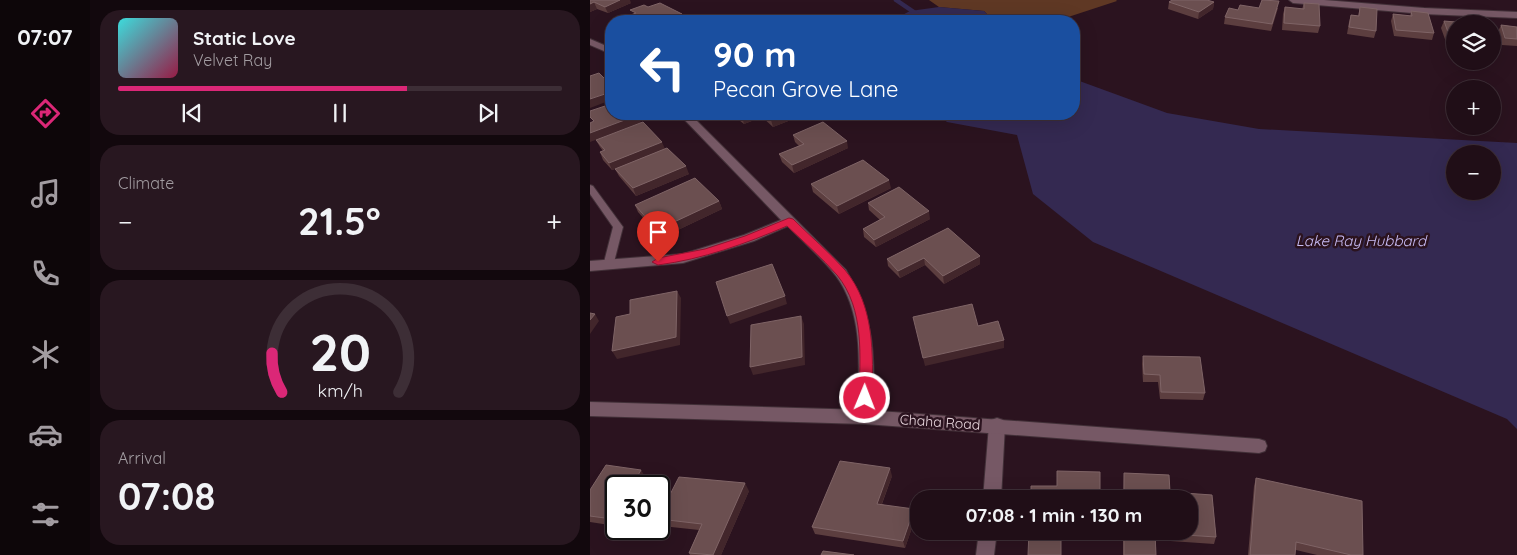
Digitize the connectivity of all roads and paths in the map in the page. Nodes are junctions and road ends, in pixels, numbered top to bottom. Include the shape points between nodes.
1 (1293, 0) edge
2 (1413, 0) edge
3 (1424, 11) junction
4 (1517, 15) edge
5 (590, 42) edge
6 (605, 48) edge
7 (690, 120) edge
8 (590, 188) edge
9 (789, 221) junction
10 (590, 266) edge
11 (608, 266) junction
12 (590, 409) edge
13 (865, 416) junction
14 (997, 425) junction
15 (1259, 446) dead end
16 (993, 490) edge
17 (987, 540) edge
18 (985, 555) edge

1 - 3 street
2 - 3 street
3 - 4 street
5 - 6 street
7 - 9 street
8 - 11 lane via 618,227
9 - 11 street via 749,238 683,258
9 - 13 street via 841,273 854,292 867,342
10 - 11 street
12 - 13 street, Chaha Road
13 - 14 street, Chaha Road
14 - 15 street, Chaha Road
14 - 16 street
17 - 18 street

